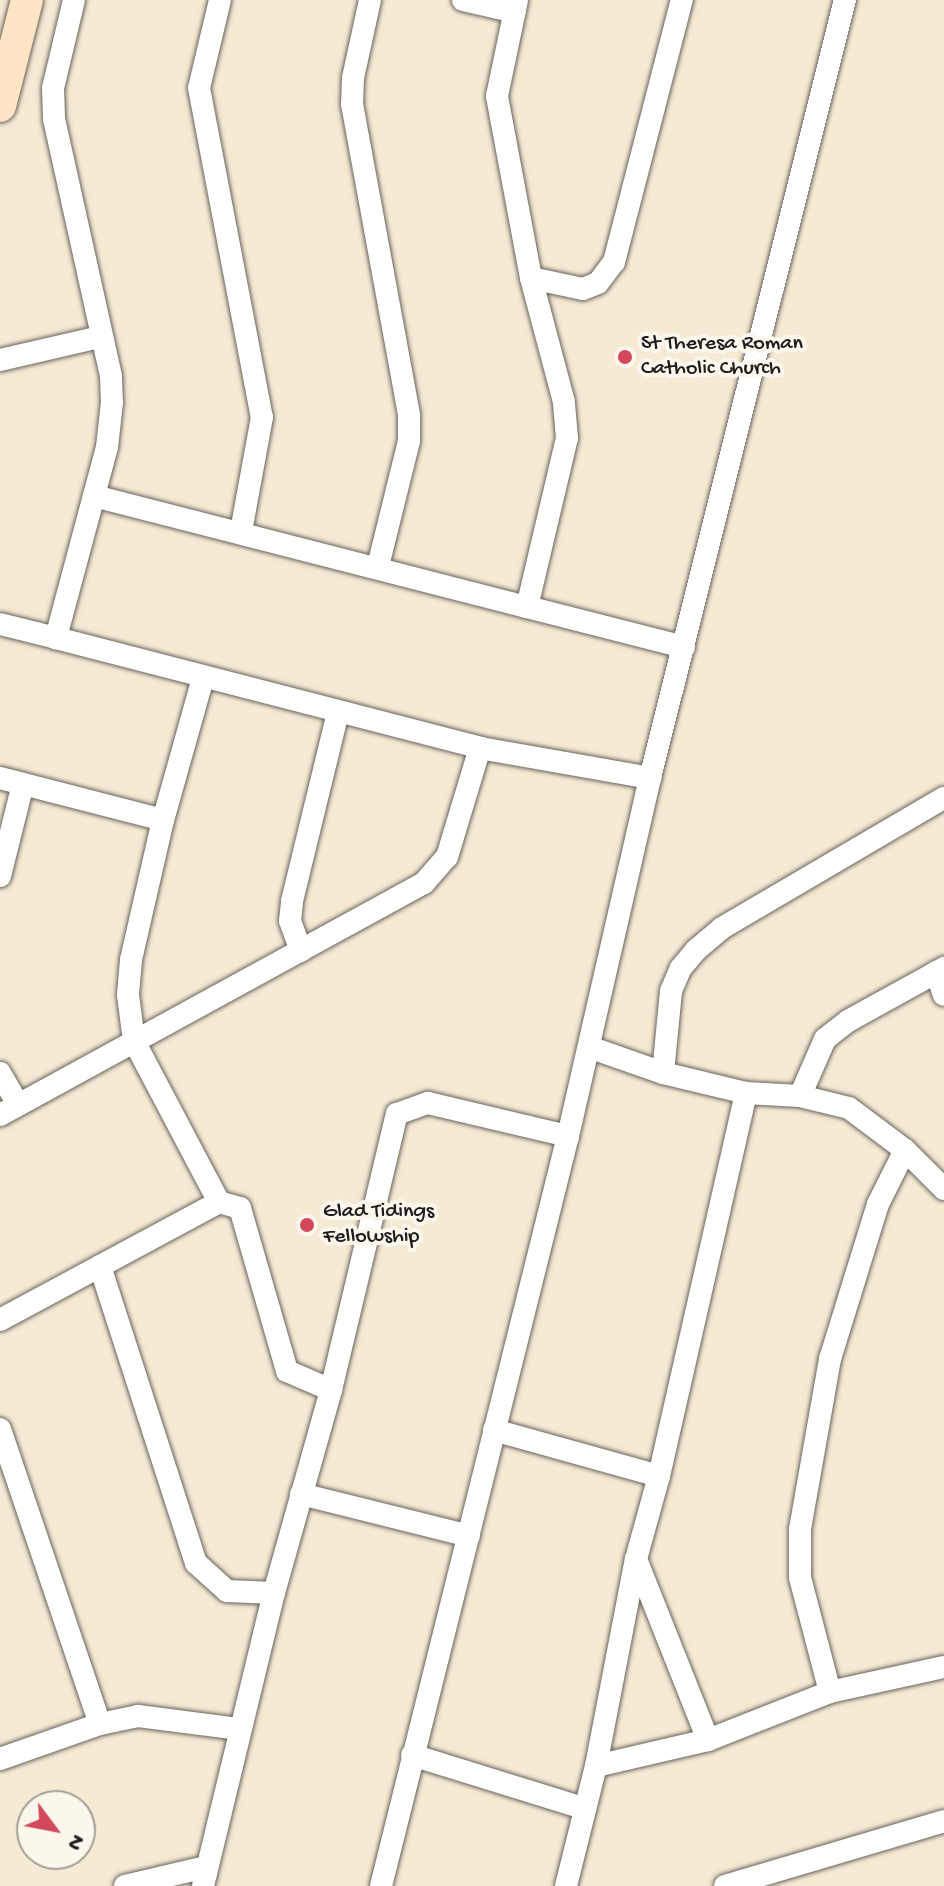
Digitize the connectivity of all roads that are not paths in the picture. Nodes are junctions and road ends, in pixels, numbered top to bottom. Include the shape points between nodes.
1 (27, 0) edge
2 (74, 0) edge
3 (220, 0) edge
4 (370, 0) edge
5 (463, 0) edge
6 (682, 0) edge
7 (845, 0) edge
8 (516, 6) edge
9 (0, 106) edge
10 (531, 278) junction
11 (100, 337) junction
12 (0, 360) edge
13 (94, 496) junction
14 (241, 531) junction
15 (378, 566) junction
16 (527, 607) junction
17 (0, 624) edge
18 (56, 638) junction
19 (684, 647) junction
20 (203, 678) junction
21 (338, 713) junction
22 (480, 748) junction
23 (0, 778) edge
24 (650, 778) junction
25 (23, 784) junction
26 (944, 798) edge
27 (163, 820) junction
28 (0, 876) edge
29 (301, 951) junction
30 (940, 970) edge
31 (944, 995) edge
32 (134, 1041) junction
33 (589, 1047) junction
34 (0, 1073) edge
35 (663, 1073) junction
36 (746, 1093) junction
37 (800, 1096) junction
38 (9, 1110) edge
39 (568, 1136) junction
40 (905, 1150) junction
41 (944, 1189) edge
42 (219, 1202) junction
43 (100, 1266) junction
44 (0, 1320) edge
45 (331, 1390) junction
46 (0, 1429) edge
47 (494, 1430) junction
48 (659, 1476) junction
49 (301, 1494) junction
50 (469, 1536) junction
51 (636, 1559) junction
52 (274, 1593) junction
53 (944, 1667) edge
54 (830, 1692) junction
55 (100, 1724) junction
56 (240, 1729) junction
57 (708, 1740) junction
58 (412, 1755) junction
59 (0, 1759) edge
60 (596, 1766) junction
61 (583, 1808) junction
62 (944, 1821) edge
63 (204, 1876) edge
64 (125, 1886) edge
65 (381, 1886) edge
66 (566, 1886) edge
67 (725, 1886) edge

1 - 9 main road
2 - 11 street via 53,88 54,119
3 - 14 street via 199,88 262,417
4 - 15 street via 352,104 409,416 409,441
5 - 8 street
6 - 10 street via 614,262 598,283 583,289
7 - 19 street
8 - 10 street via 497,96
10 - 16 street via 564,402 567,438
11 - 12 street
11 - 13 street via 112,402
13 - 14 street
13 - 18 street
14 - 15 street
15 - 16 street
16 - 19 street
17 - 18 street
18 - 20 street
19 - 24 street
20 - 21 street
20 - 27 street
21 - 22 street
21 - 29 street via 292,901 290,921
22 - 24 street
22 - 29 street via 447,857 439,868 424,883
23 - 25 street
24 - 33 street
25 - 27 street
25 - 28 street
26 - 35 street via 722,928 696,950 671,991
27 - 32 street via 131,960 128,995
29 - 32 street
30 - 31 street
30 - 37 street via 825,1039
32 - 38 street
32 - 42 street
33 - 35 street
33 - 39 street
34 - 38 street
35 - 36 street
36 - 37 street
36 - 48 street
37 - 40 street via 849,1108
39 - 45 street via 428,1103 397,1114
39 - 47 street
40 - 41 street
40 - 54 street via 878,1204 830,1359 800,1529 800,1578
42 - 43 street
42 - 45 street via 240,1208 287,1371
43 - 44 street
43 - 52 street via 196,1563 227,1591
45 - 49 street
46 - 55 street
47 - 48 street
47 - 50 street
48 - 51 street
49 - 50 street
49 - 52 street
50 - 58 street
51 - 57 street
51 - 60 street
52 - 56 street
53 - 54 street
54 - 57 street
55 - 56 street via 138,1716
55 - 59 street
56 - 63 street
57 - 60 street
58 - 61 street
58 - 65 street
60 - 61 street
61 - 66 street
62 - 67 street
63 - 64 street

